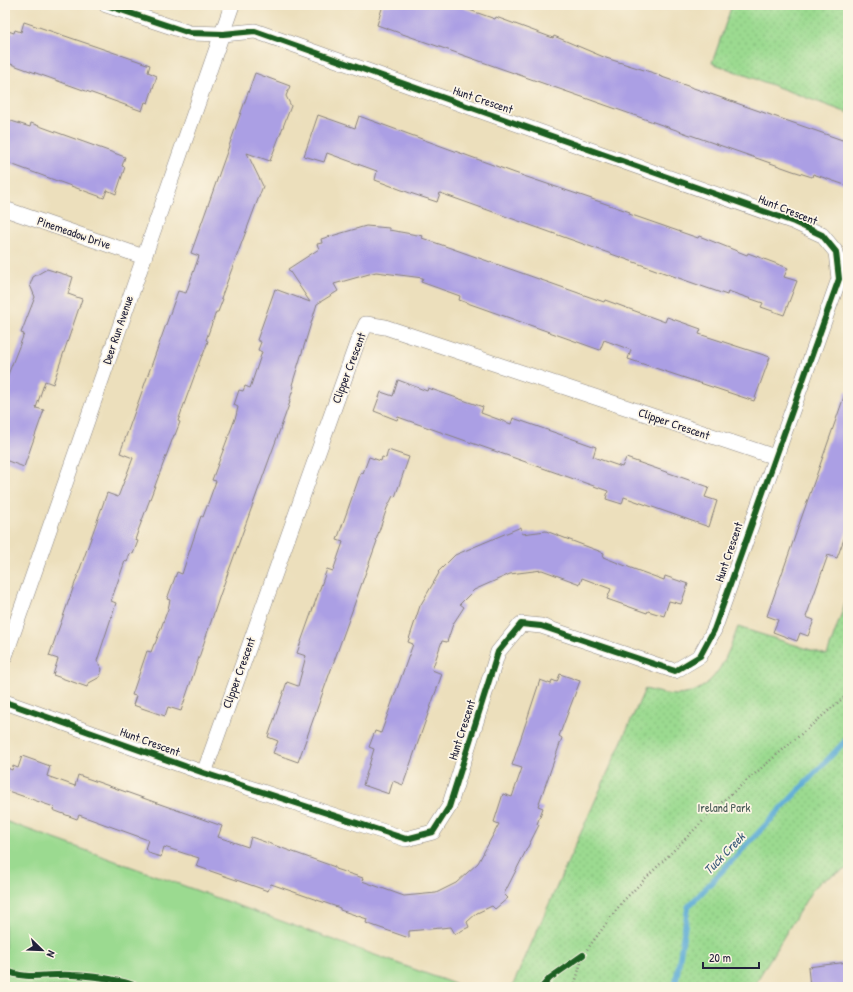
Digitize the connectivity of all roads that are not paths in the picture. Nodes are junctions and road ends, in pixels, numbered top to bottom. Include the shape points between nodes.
1 (106, 5) edge
2 (232, 5) edge
3 (223, 34) junction
4 (5, 209) edge
5 (144, 257) junction
6 (775, 457) junction
7 (5, 656) edge
8 (5, 702) edge
9 (204, 773) junction

1 - 3 street, Hunt Crescent via 190,33
2 - 3 street, Deer Run Avenue
3 - 5 street, Deer Run Avenue
3 - 6 street, Hunt Crescent via 255,31 794,222 822,235 836,252 839,279
4 - 5 street, Pinemeadow Drive
5 - 7 street, Deer Run Avenue
6 - 9 street, Hunt Crescent via 714,630 700,656 675,671 541,626 521,624 498,652 449,807 433,832 406,839
6 - 9 street, Clipper Crescent via 385,327 366,324 357,343
8 - 9 street, Hunt Crescent

